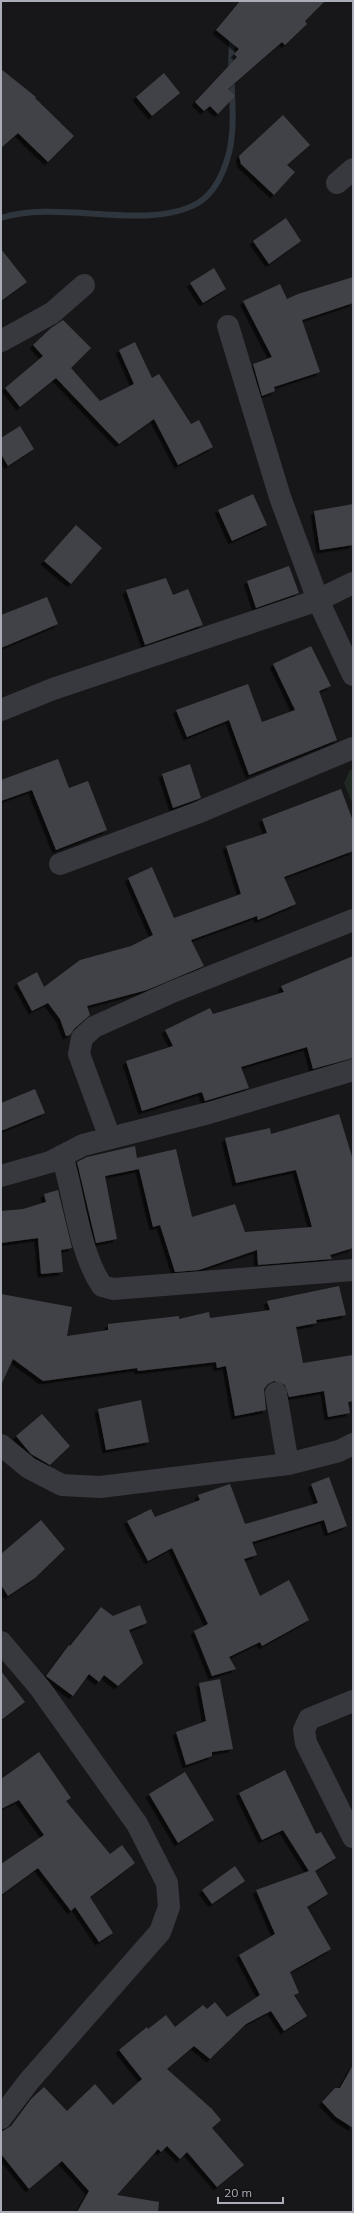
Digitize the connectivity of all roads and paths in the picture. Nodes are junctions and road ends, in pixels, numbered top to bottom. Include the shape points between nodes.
1 (84, 285) dead end
2 (228, 326) dead end
3 (1, 341) edge
4 (353, 583) edge
5 (318, 600) junction
6 (353, 675) edge
7 (1, 710) edge
8 (353, 748) edge
9 (60, 864) dead end
10 (353, 920) edge
11 (353, 1070) edge
12 (110, 1138) junction
13 (62, 1156) junction
14 (1, 1176) edge
15 (353, 1270) edge
16 (276, 1393) dead end
17 (353, 1444) edge
18 (1, 1445) edge
19 (288, 1464) junction
20 (1, 1642) edge
21 (353, 1700) edge
22 (353, 1837) edge
23 (1, 2118) edge

1 - 3 street via 52,313
2 - 5 street via 280,497
4 - 5 street
5 - 6 street
5 - 7 street via 53,689
8 - 9 street via 197,813
10 - 12 street via 172,992 94,1027 82,1038 79,1054
11 - 12 street via 209,1113
12 - 13 street via 83,1145
13 - 14 street
13 - 15 street via 81,1232 102,1286 113,1289
16 - 19 street
17 - 19 street via 339,1451
18 - 19 street via 29,1468 62,1485 92,1487
20 - 23 street via 40,1688 137,1824 167,1883 169,1907 160,1932 29,2081
21 - 22 street via 309,1719 304,1730 306,1743

